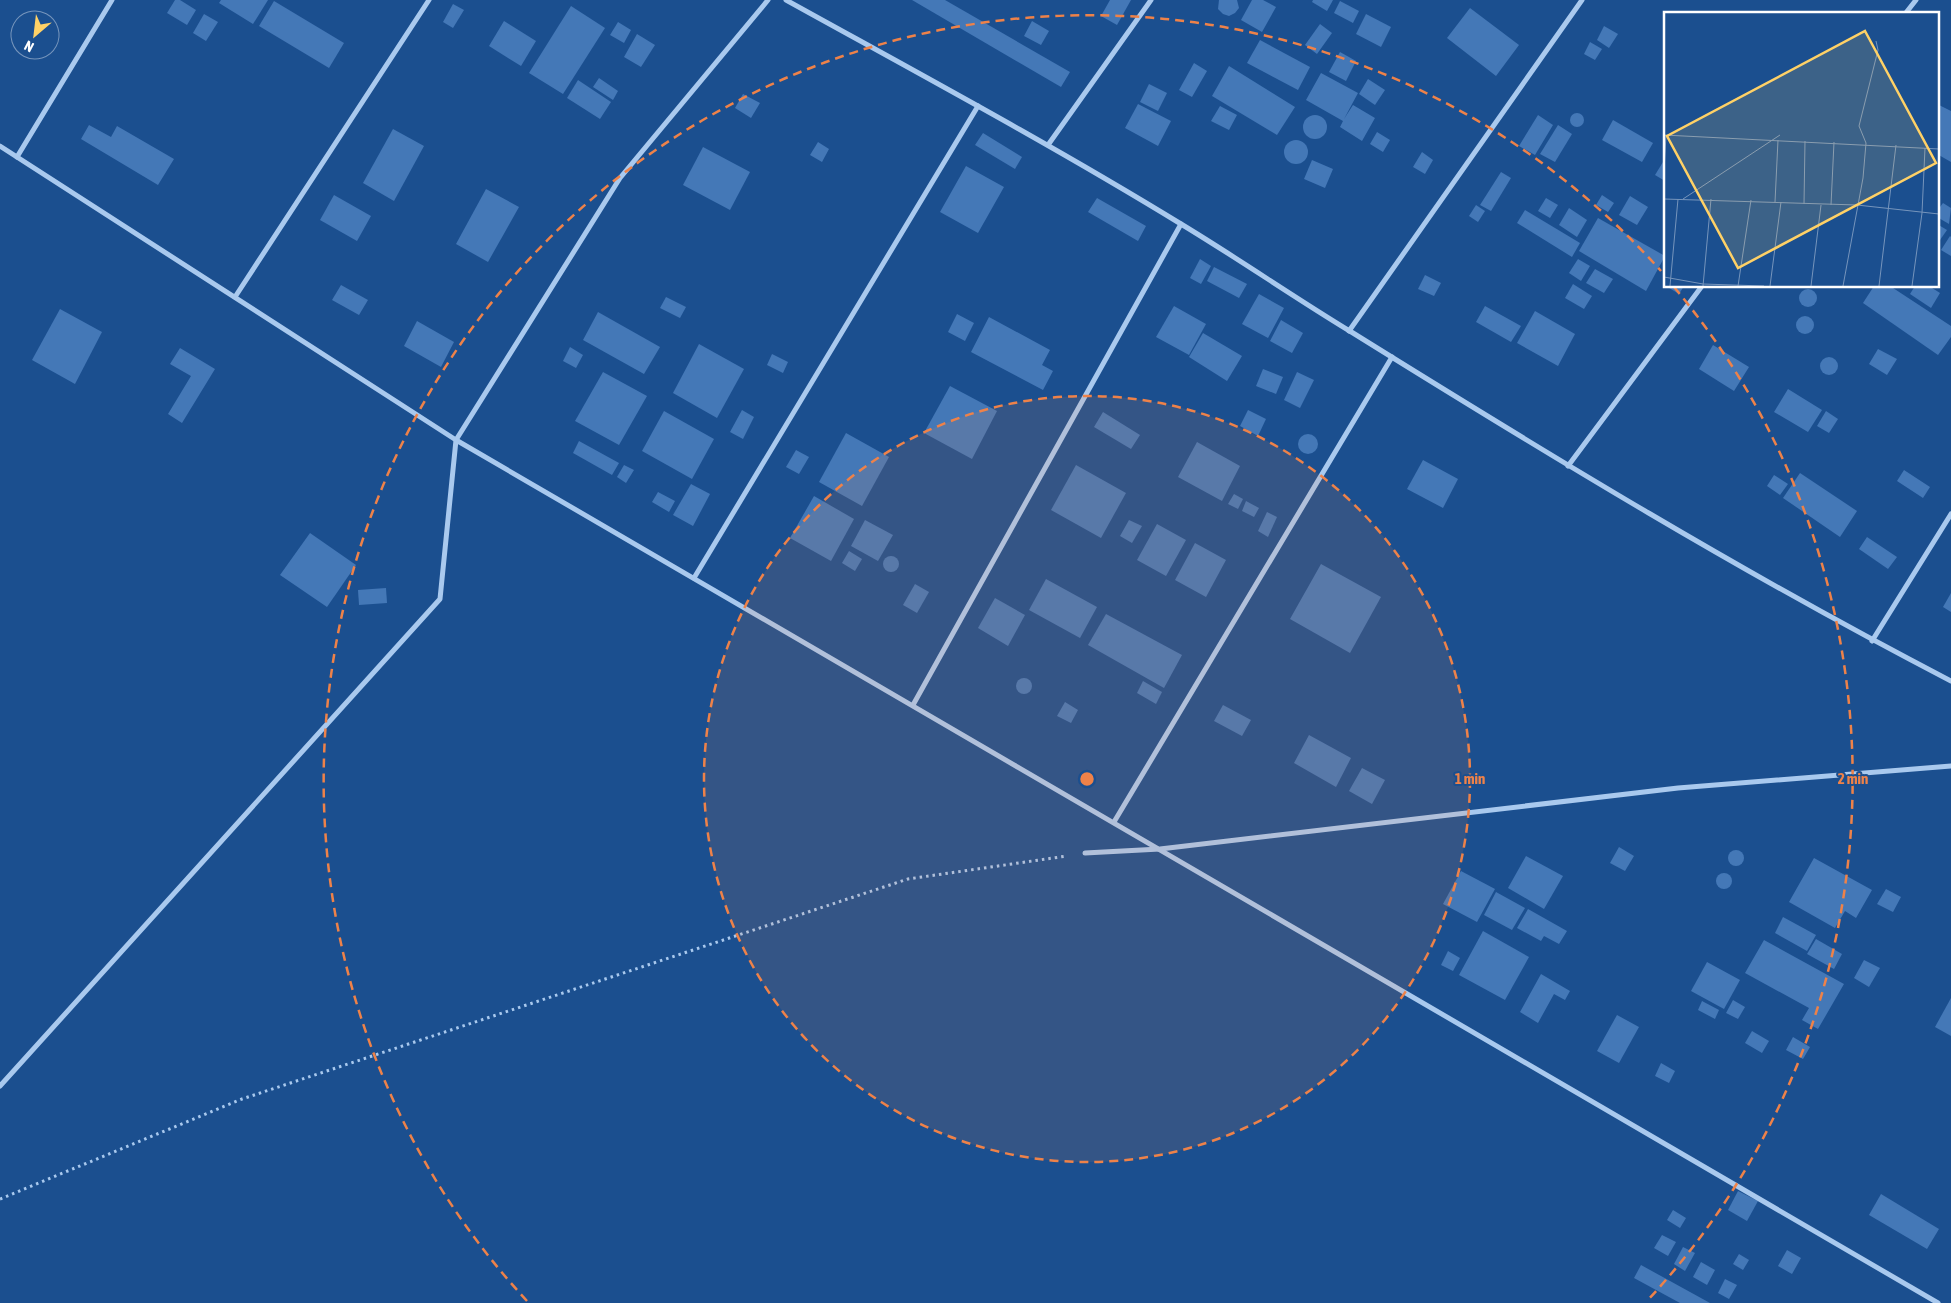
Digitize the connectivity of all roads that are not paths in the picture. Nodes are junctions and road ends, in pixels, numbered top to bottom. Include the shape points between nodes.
1 (112, 0) edge
2 (430, 0) edge
3 (768, 0) edge
4 (786, 0) edge
5 (1150, 0) edge
6 (1582, 0) edge
7 (1916, 0) edge
8 (1907, 12) edge
9 (978, 106) junction
10 (1048, 145) junction
11 (0, 146) edge
12 (17, 157) junction
13 (1181, 224) junction
14 (1701, 288) edge
15 (235, 297) junction
16 (1349, 331) junction
17 (1392, 358) junction
18 (456, 440) junction
19 (1568, 466) junction
20 (1951, 514) edge
21 (694, 578) junction
22 (1872, 641) junction
23 (1951, 681) edge
24 (913, 705) junction
25 (1951, 766) edge
26 (1114, 822) junction
27 (1160, 849) junction
28 (1085, 853) road end
29 (0, 1086) edge
30 (1938, 1303) edge

1 - 12 street
2 - 15 street
3 - 18 street via 620,178
4 - 9 street
5 - 10 street
6 - 16 street
7 - 8 street
9 - 10 street
9 - 21 street
10 - 13 street
11 - 12 street
12 - 15 street
13 - 16 street
13 - 24 street
14 - 19 street
15 - 18 street
16 - 17 street
17 - 19 street
17 - 26 street
18 - 21 street
18 - 29 street via 440,599
19 - 22 street
20 - 22 street
21 - 24 street
22 - 23 street
24 - 26 street
25 - 27 street via 1678,788
26 - 27 street
27 - 28 street
27 - 30 street

